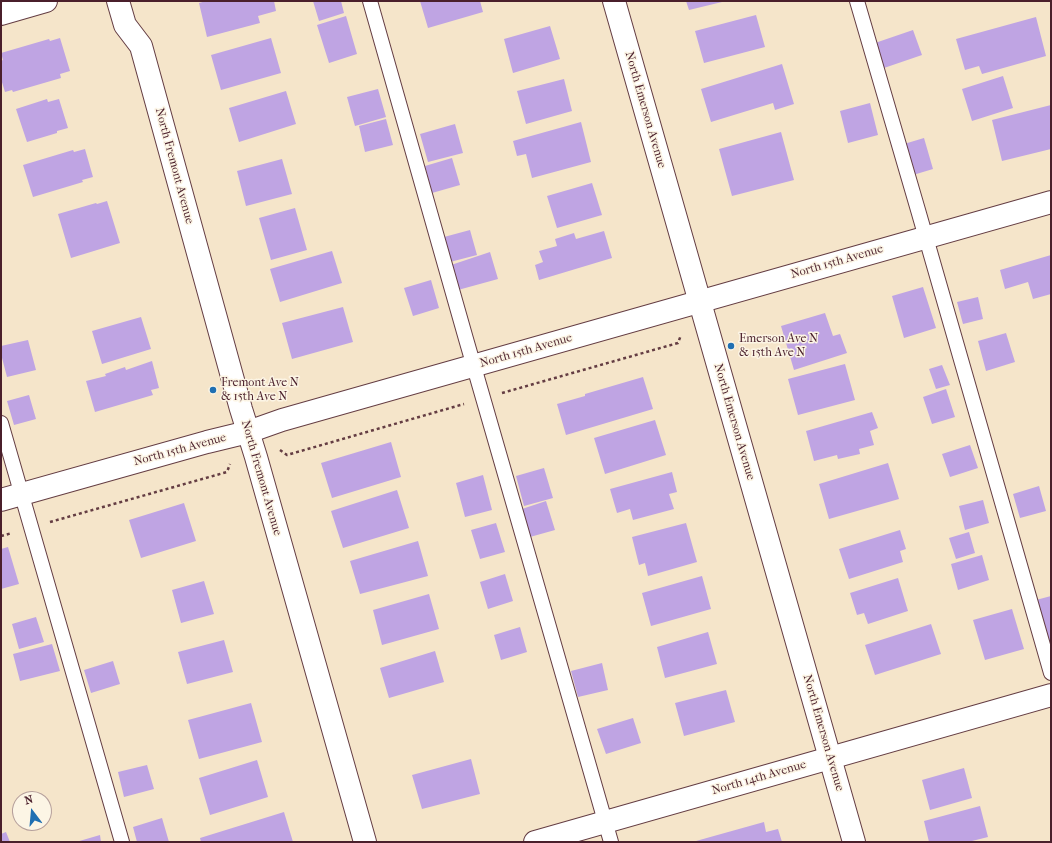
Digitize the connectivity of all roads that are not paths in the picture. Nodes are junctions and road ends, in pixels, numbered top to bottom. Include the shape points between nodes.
1 (46, 1) edge
2 (118, 1) edge
3 (370, 1) edge
4 (614, 1) edge
5 (857, 1) edge
6 (1, 14) edge
7 (1051, 202) edge
8 (926, 237) junction
9 (700, 301) junction
10 (473, 366) junction
11 (1, 423) edge
12 (248, 432) junction
13 (22, 494) junction
14 (1, 500) edge
15 (1051, 673) edge
16 (1051, 695) edge
17 (830, 758) junction
18 (608, 832) edge
19 (122, 842) edge
20 (365, 842) edge
21 (536, 842) edge
22 (854, 842) edge

1 - 6 street
2 - 12 street, North Fremont Avenue via 125,25 141,46
3 - 10 lane
4 - 9 street, North Emerson Avenue
5 - 8 lane
7 - 8 street, North 15th Avenue
8 - 9 street, North 15th Avenue
8 - 15 lane
9 - 10 street, North 15th Avenue
9 - 17 street, North Emerson Avenue
10 - 12 street, North 15th Avenue
10 - 18 lane
11 - 13 lane
12 - 13 street, North 15th Avenue
12 - 20 street, North Fremont Avenue
13 - 14 street, North 15th Avenue
13 - 19 lane
16 - 17 street, North 14th Avenue
17 - 18 street, North 14th Avenue
17 - 22 street, North Emerson Avenue
18 - 21 street, North 14th Avenue

